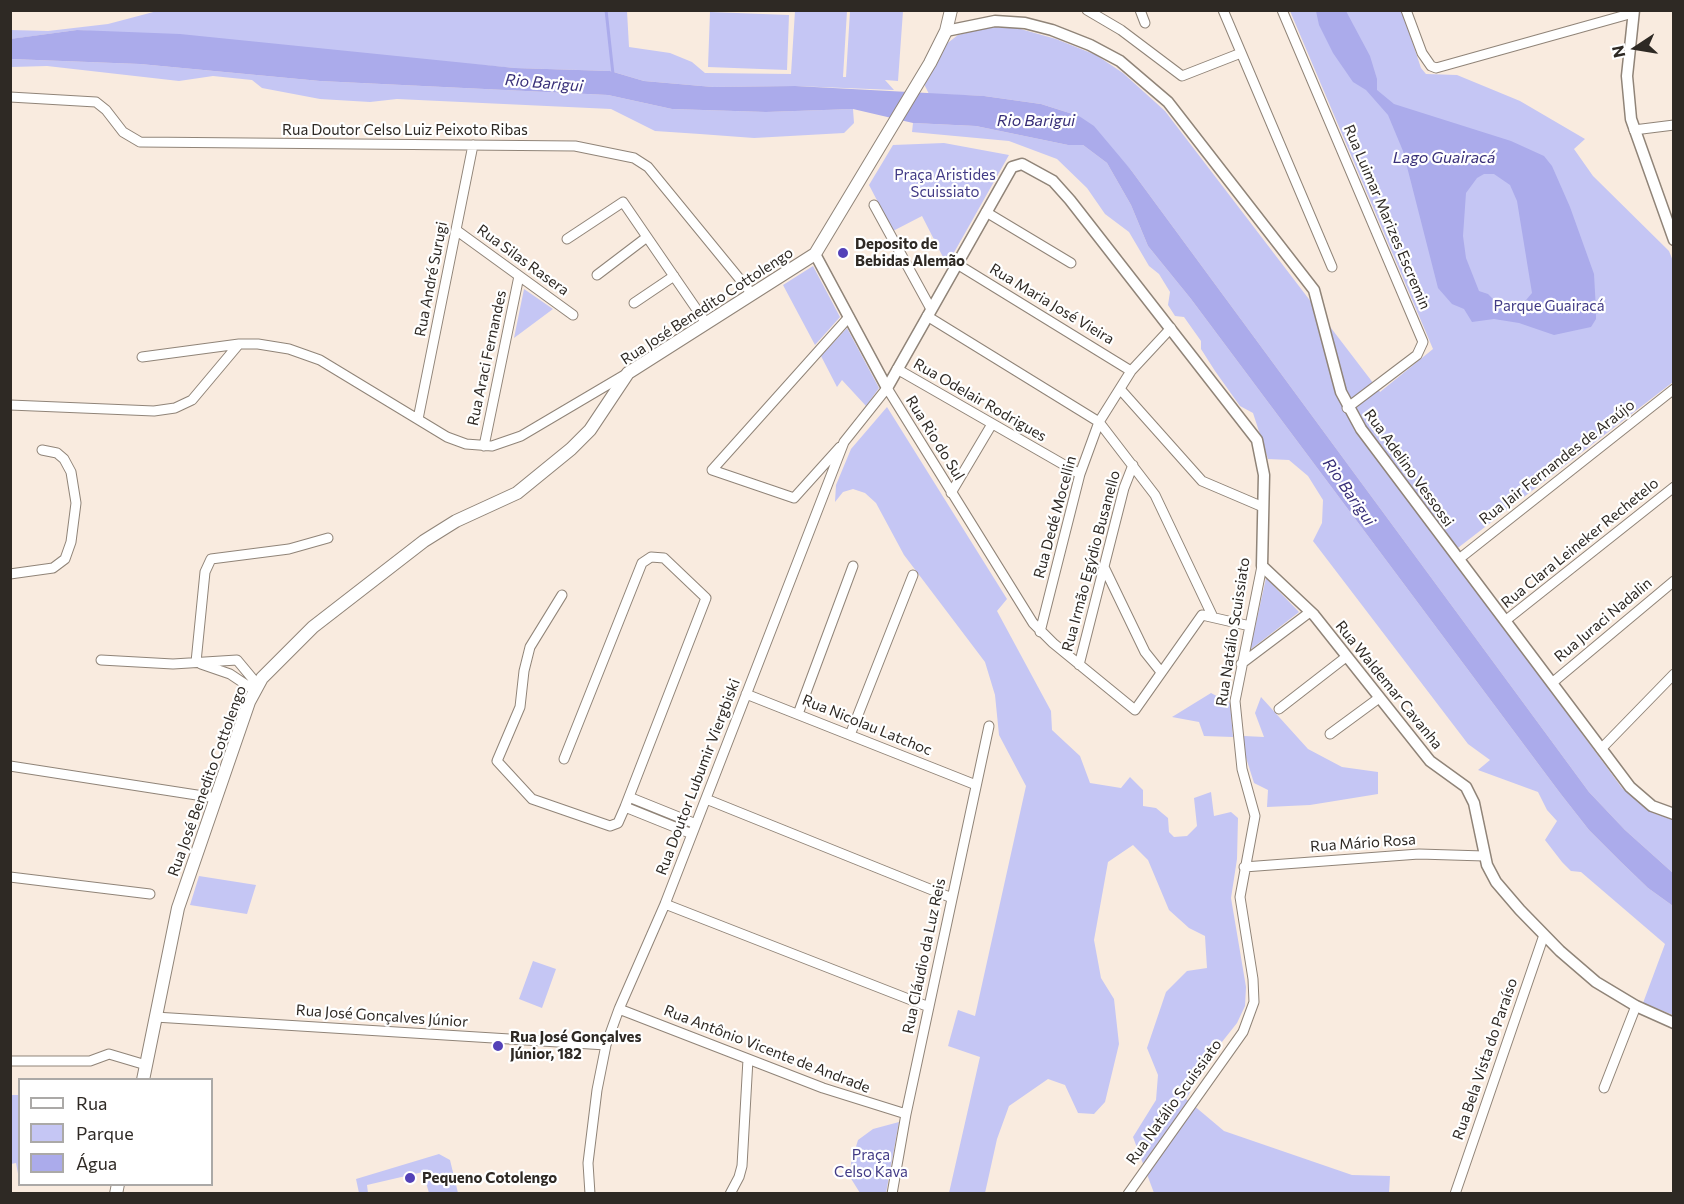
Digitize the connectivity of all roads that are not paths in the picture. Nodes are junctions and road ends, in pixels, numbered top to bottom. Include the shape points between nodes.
1 (951, 10) edge
2 (1087, 10) edge
3 (1140, 10) edge
4 (1223, 10) edge
5 (1282, 10) edge
6 (1406, 10) edge
7 (1633, 12) edge
8 (1145, 23) dead end
9 (946, 31) junction
10 (1241, 53) junction
11 (10, 97) edge
12 (1674, 125) edge
13 (1634, 130) junction
14 (473, 145) junction
15 (874, 205) dead end
16 (986, 212) junction
17 (456, 230) junction
18 (647, 237) junction
19 (567, 239) dead end
20 (1674, 240) edge
21 (815, 254) junction
22 (1071, 263) dead end
23 (957, 264) junction
24 (1332, 267) dead end
25 (597, 275) dead end
26 (519, 276) junction
27 (674, 276) junction
28 (752, 294) junction
29 (634, 303) dead end
30 (929, 313) junction
31 (573, 315) dead end
32 (849, 317) junction
33 (706, 323) junction
34 (1171, 328) junction
35 (239, 344) junction
36 (141, 357) dead end
37 (897, 369) junction
38 (1131, 370) junction
39 (628, 373) junction
40 (887, 388) junction
41 (1120, 389) junction
42 (1674, 389) edge
43 (10, 405) edge
44 (1347, 408) junction
45 (418, 419) junction
46 (1099, 422) junction
47 (992, 424) junction
48 (844, 442) junction
49 (484, 446) junction
50 (42, 450) dead end
51 (1133, 465) junction
52 (1080, 474) junction
53 (1674, 487) edge
54 (951, 493) junction
55 (1263, 507) junction
56 (328, 538) dead end
57 (1459, 559) junction
58 (853, 566) dead end
59 (1262, 566) junction
60 (1104, 567) junction
61 (10, 574) edge
62 (913, 575) dead end
63 (1674, 581) edge
64 (562, 595) dead end
65 (1310, 612) junction
66 (1212, 615) junction
67 (1505, 621) junction
68 (1250, 626) junction
69 (1040, 632) junction
70 (1346, 657) junction
71 (101, 660) dead end
72 (196, 662) junction
73 (1241, 664) junction
74 (1080, 665) junction
75 (1161, 672) junction
76 (1674, 675) edge
77 (1552, 683) junction
78 (256, 687) junction
79 (746, 694) junction
80 (1379, 698) junction
81 (1279, 709) dead end
82 (798, 714) junction
83 (989, 726) dead end
84 (1330, 734) dead end
85 (850, 735) junction
86 (1601, 749) junction
87 (564, 759) dead end
88 (10, 766) edge
89 (976, 785) junction
90 (216, 798) junction
91 (706, 799) junction
92 (627, 802) junction
93 (1674, 814) edge
94 (696, 824) junction
95 (692, 834) junction
96 (1484, 856) junction
97 (1244, 867) junction
98 (10, 877) edge
99 (150, 894) dead end
100 (952, 898) junction
101 (665, 904) junction
102 (1544, 935) junction
103 (1636, 1006) junction
104 (929, 1007) junction
105 (619, 1009) junction
106 (155, 1017) junction
107 (1674, 1023) edge
108 (606, 1045) junction
109 (748, 1059) junction
110 (10, 1061) edge
111 (146, 1065) junction
112 (143, 1078) edge
113 (1605, 1088) dead end
114 (906, 1114) junction
115 (590, 1194) edge
116 (730, 1194) edge
117 (892, 1194) edge
118 (1128, 1194) edge
119 (1455, 1194) edge

1 - 9 main road, Rua José Benedito Cottolengo
2 - 10 street via 1182,76
3 - 8 street
4 - 10 street
5 - 44 street, Rua Luimar Marizes Escremin via 1423,342 1417,355
6 - 7 street via 1422,53 1434,67
7 - 13 street via 1627,92
9 - 21 main road, Rua José Benedito Cottolengo
9 - 44 street, Rua Adelino Vessossi via 995,21 1038,26 1104,52 1156,89 1189,126 1314,290
10 - 24 street
11 - 14 street, Rua Doutor Celso Luiz Peixoto Ribas via 96,102 123,132 140,141
12 - 13 street
13 - 20 street
14 - 17 street, Rua André Surugi
14 - 28 street, Rua Doutor Celso Luiz Peixoto Ribas via 575,146 639,159
15 - 30 street
16 - 22 street
16 - 23 street
16 - 34 street, Rua Natálio Scuissiato via 1015,165 1042,174 1062,190
17 - 26 street, Rua Silas Rasera
17 - 45 street, Rua André Surugi
18 - 19 street via 623,202
18 - 25 street
18 - 27 street
21 - 28 main road, Rua José Benedito Cottolengo
21 - 32 street, Rua Rio do Sul
23 - 30 street
23 - 38 street, Rua Maria José Vieira
26 - 31 street, Rua Silas Rasera
26 - 49 street, Rua Araci Fernandes
27 - 29 street
27 - 33 street
28 - 33 main road, Rua José Benedito Cottolengo
30 - 37 street
30 - 46 street
32 - 40 street, Rua Rio do Sul
32 - 48 street via 712,470 794,498
33 - 39 main road, Rua José Benedito Cottolengo
34 - 38 street, Rua Dedé Mocellin
34 - 55 street, Rua Natálio Scuissiato via 1257,440 1263,465
35 - 36 street
35 - 43 street via 192,400 175,408
35 - 45 street via 273,346 313,357 350,375
37 - 40 street
37 - 47 street, Rua Odelair Rodrigues
38 - 41 street, Rua Dedé Mocellin
39 - 49 street via 521,435
39 - 78 main road, Rua José Benedito Cottolengo via 590,430 571,449 517,493 456,521 391,565 299,640
40 - 48 street, Rua Doutor Lubumir Viergbiski
40 - 54 street, Rua Rio do Sul
41 - 46 street, Rua Dedé Mocellin
41 - 55 street via 1202,481
42 - 57 street, Rua Jair Fernandes de Araújo
44 - 57 street, Rua Adelino Vessossi
45 - 49 street via 456,441
46 - 51 street
46 - 52 street, Rua Dedé Mocellin
47 - 52 street, Rua Odelair Rodrigues
47 - 54 street
48 - 79 street, Rua Doutor Lubumir Viergbiski
50 - 61 street via 57,453 71,472 76,503 71,542 65,559 53,568
51 - 60 street, Rua Irmão Egýdio Busanello
51 - 66 street via 1155,495
52 - 69 street, Rua Dedé Mocellin
53 - 67 street, Rua Clara Leineker Rechetelo
54 - 69 street, Rua Rio do Sul
55 - 59 street, Rua Natálio Scuissiato
56 - 72 street via 289,549 211,559 205,572
57 - 67 street, Rua Adelino Vessossi
58 - 82 street
59 - 65 street, Rua Waldemar Cavanha
59 - 68 street, Rua Natálio Scuissiato
60 - 74 street, Rua Irmão Egýdio Busanello
60 - 75 street via 1145,652
62 - 85 street
63 - 77 street, Rua Juraci Nadalin
64 - 92 street via 530,647 520,707 497,761 537,802 610,826 618,823
65 - 70 street, Rua Waldemar Cavanha
65 - 73 street
66 - 68 street
66 - 75 street via 1198,618
67 - 77 street, Rua Adelino Vessossi
68 - 73 street, Rua Natálio Scuissiato
69 - 74 street, Rua Rio do Sul
70 - 80 street, Rua Waldemar Cavanha
70 - 81 street
71 - 72 street
72 - 78 street via 221,669
72 - 78 street via 237,660
73 - 97 street, Rua Natálio Scuissiato via 1235,701 1236,734 1255,816
74 - 75 street, Rua Rio do Sul via 1135,710
76 - 86 street
77 - 86 street, Rua Adelino Vessossi
78 - 90 main road, Rua José Benedito Cottolengo
79 - 82 street, Rua Nicolau Latchoc
79 - 91 street, Rua Doutor Lubumir Viergbiski
80 - 84 street
80 - 96 street, Rua Waldemar Cavanha via 1430,761 1456,777 1469,791
82 - 85 street, Rua Nicolau Latchoc
83 - 89 street, Rua Cláudio da Luz Reis
85 - 89 street, Rua Nicolau Latchoc
86 - 93 street, Rua Adelino Vessossi via 1636,795
87 - 92 street via 639,568 651,557 664,558 704,594 705,603
88 - 90 street
89 - 100 street, Rua Cláudio da Luz Reis
90 - 106 main road, Rua José Benedito Cottolengo via 178,908
91 - 94 street, Rua Doutor Lubumir Viergbiski
91 - 100 street
92 - 94 street
92 - 95 street
94 - 95 street, Rua Doutor Lubumir Viergbiski
95 - 101 street, Rua Doutor Lubumir Viergbiski
96 - 97 street, Rua Mário Rosa via 1419,854
96 - 102 street, Rua Waldemar Cavanha via 1496,882
97 - 118 street, Rua Natálio Scuissiato via 1240,897 1255,992 1252,1012 1243,1032
98 - 99 street
100 - 104 street, Rua Cláudio da Luz Reis
101 - 104 street
101 - 105 street, Rua Doutor Lubumir Viergbiski
102 - 103 street, Rua Waldemar Cavanha via 1596,982
102 - 119 street, Rua Bela Vista do Paraíso
103 - 107 street, Rua Waldemar Cavanha
103 - 113 street
104 - 114 street, Rua Cláudio da Luz Reis
105 - 108 street, Rua Doutor Lubumir Viergbiski
105 - 109 street, Rua Antônio Vicente de Andrade
106 - 108 street, Rua José Gonçalves Júnior
106 - 111 main road, Rua José Benedito Cottolengo
108 - 115 street, Rua Doutor Lubumir Viergbiski via 590,1144
109 - 114 street, Rua Antônio Vicente de Andrade via 840,1095
109 - 116 street via 742,1166
110 - 111 street via 90,1061 109,1054
111 - 112 main road, Rua José Benedito Cottolengo
114 - 117 street, Rua Cláudio da Luz Reis

